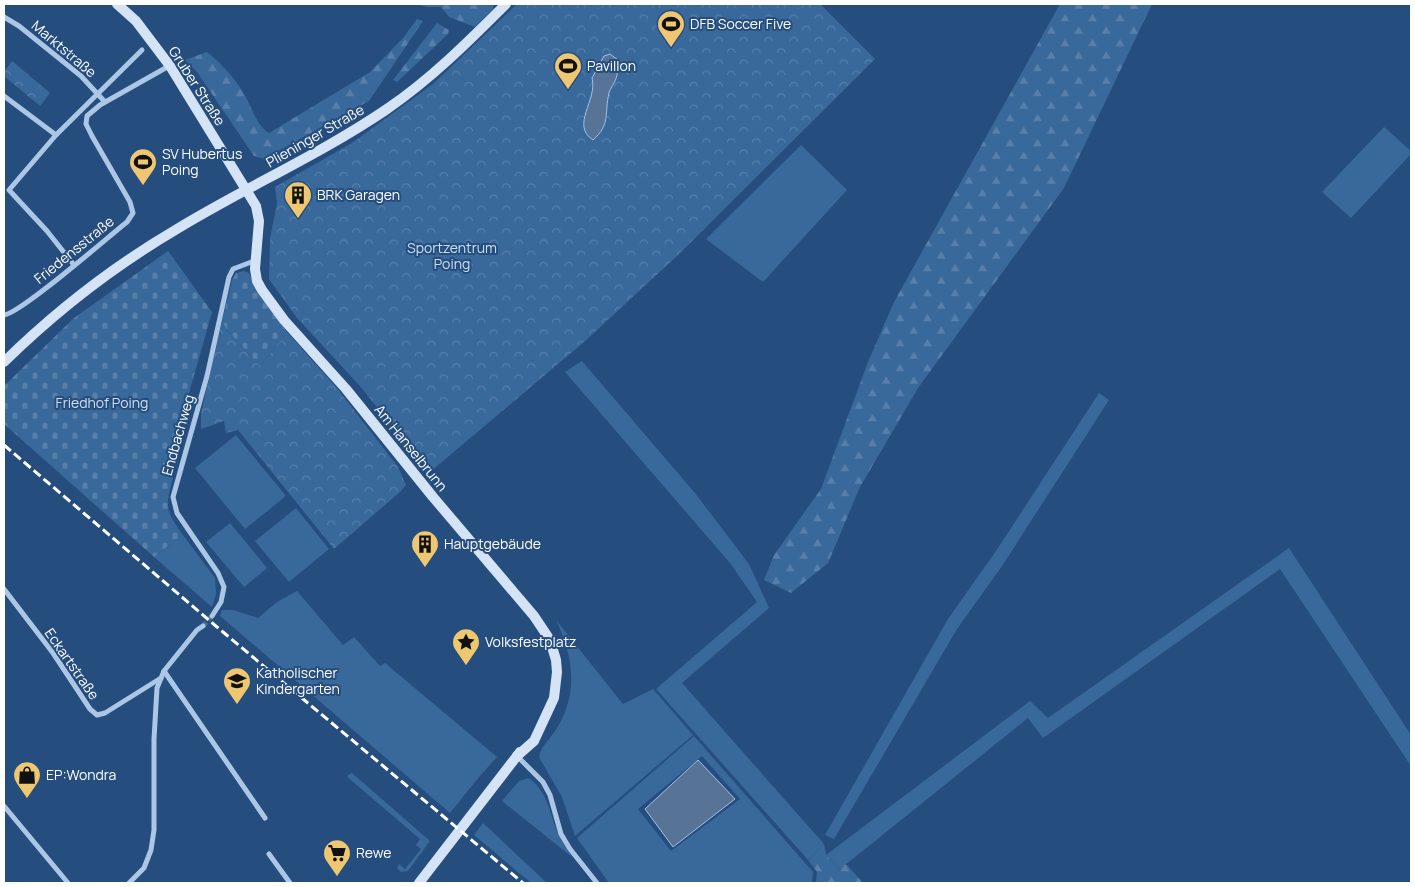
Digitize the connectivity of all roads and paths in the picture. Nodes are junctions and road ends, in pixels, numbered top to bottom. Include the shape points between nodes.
1 (117, 4) edge
2 (506, 4) edge
3 (4, 17) edge
4 (142, 50) dead end
5 (170, 66) junction
6 (98, 92) junction
7 (4, 96) edge
8 (105, 102) junction
9 (56, 135) junction
10 (246, 190) junction
11 (254, 261) junction
12 (74, 265) junction
13 (4, 315) edge
14 (4, 362) edge
15 (4, 589) edge
16 (212, 616) tunnel mouth
17 (202, 626) tunnel mouth
18 (164, 671) junction
19 (160, 678) junction
20 (517, 756) junction
21 (4, 806) edge
22 (265, 818) dead end
23 (269, 854) dead end
24 (68, 883) edge
25 (129, 883) edge
26 (290, 883) edge
27 (419, 883) edge
28 (597, 883) edge

1 - 5 street, Gruber Straße via 136,21
2 - 10 street, Plieninger Straße via 401,100
3 - 6 street, Marktstraße via 27,32
4 - 6 street
5 - 8 street, Friedensstraße
5 - 10 street, Gruber Straße
6 - 8 street, Marktstraße
6 - 9 street
7 - 9 street
8 - 12 street, Friedensstraße via 92,110 86,124 133,213 127,222
9 - 12 street via 9,190
10 - 11 street, Am Hanselbrunn via 258,213
10 - 14 street, Plieninger Straße via 119,266 68,304
11 - 16 street, Endbachweg via 233,269 229,277 208,376 173,497 177,513 224,587 221,602
11 - 20 street, Am Hanselbrunn via 257,281 284,320 346,389 544,629 556,660 554,698 534,741
12 - 13 street, Friedensstraße via 14,311
15 - 19 street, Eckartstraße via 53,653 90,709 98,715
17 - 18 street
18 - 19 street
18 - 22 street
19 - 25 street via 154,740 151,850 144,868
20 - 27 street, Am Hanselbrunn
20 - 28 street via 543,782 561,834
21 - 24 street
23 - 26 street

